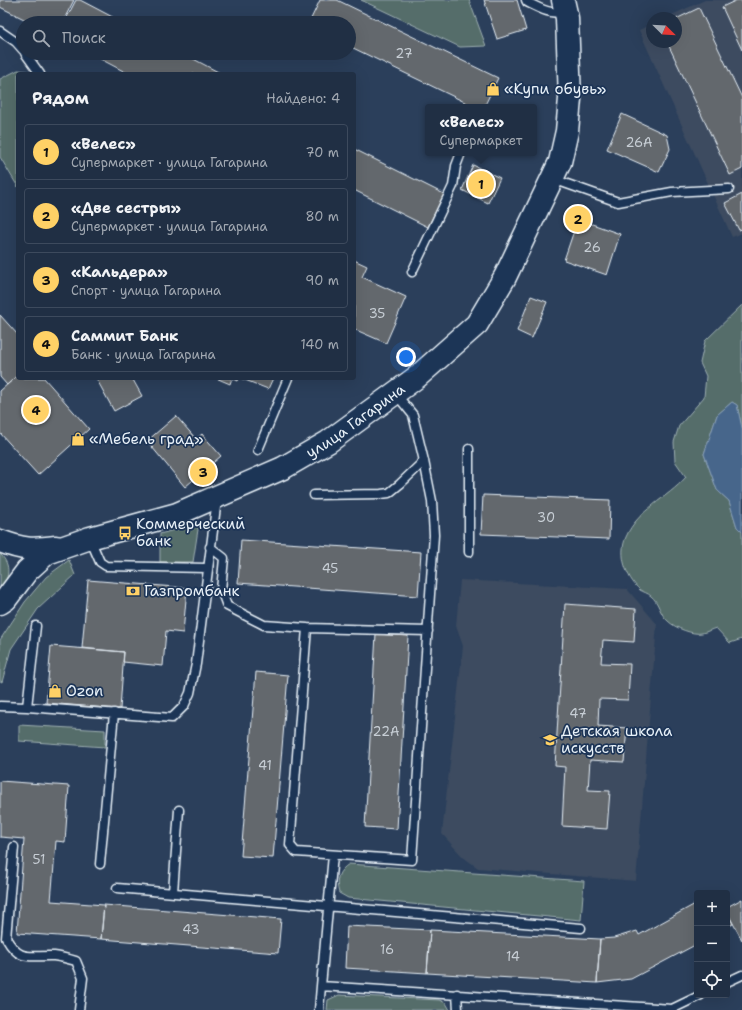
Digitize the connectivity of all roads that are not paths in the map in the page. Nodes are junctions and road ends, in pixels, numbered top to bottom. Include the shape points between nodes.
1 (526, 0) edge
2 (564, 6) edge
3 (0, 31) edge
4 (16, 42) edge
5 (30, 60) edge
6 (39, 72) edge
7 (461, 156) edge
8 (553, 179) junction
9 (728, 189) dead end
10 (412, 272) dead end
11 (287, 380) edge
12 (395, 393) junction
13 (469, 449) dead end
14 (258, 450) dead end
15 (424, 460) junction
16 (314, 495) dead end
17 (217, 498) junction
18 (90, 538) junction
19 (1, 541) edge
20 (65, 545) junction
21 (210, 547) junction
22 (469, 552) dead end
23 (207, 568) junction
24 (6, 600) edge
25 (36, 626) dead end
26 (307, 628) junction
27 (428, 631) junction
28 (0, 706) edge
29 (28, 707) junction
30 (114, 713) junction
31 (179, 810) dead end
32 (14, 847) dead end
33 (334, 855) junction
34 (100, 864) dead end
35 (117, 888) dead end
36 (173, 892) junction
37 (328, 905) junction
38 (581, 928) dead end
39 (742, 975) edge
40 (730, 981) edge
41 (321, 986) junction
42 (457, 994) junction
43 (695, 998) edge
44 (578, 1006) edge
45 (79, 1010) edge
46 (319, 1010) edge
47 (458, 1010) edge

1 - 2 lane via 545,11 558,14
2 - 8 street, улица Гагарина via 570,99 568,125 560,162
3 - 4 lane
5 - 6 lane
7 - 10 lane via 456,166 453,186
8 - 9 lane via 618,202 672,192
8 - 12 street, улица Гагарина via 505,277 477,324
11 - 14 lane
12 - 15 lane via 412,415
12 - 17 street, улица Гагарина via 328,442 283,468
13 - 22 lane
15 - 16 lane via 390,493
15 - 27 lane via 432,501 434,535
17 - 18 street, улица Гагарина via 178,514
17 - 21 lane
18 - 20 street, улица Гагарина
18 - 23 lane via 100,562 106,566
19 - 20 street via 28,550
19 - 24 street via 11,550 18,562 20,575
20 - 24 street via 47,553 36,562
21 - 23 lane
21 - 26 lane via 224,558 221,590 227,606 264,625
23 - 30 lane via 196,664 190,693 184,706 172,718
25 - 29 lane
26 - 27 lane
26 - 33 lane via 290,845 296,852
27 - 33 lane via 412,860
28 - 29 lane
29 - 30 lane
30 - 34 lane
31 - 36 lane
32 - 45 lane via 6,938 13,950 23,956 56,956 76,961 82,978
33 - 37 lane
35 - 36 lane
36 - 37 lane
37 - 38 lane
37 - 41 lane
39 - 40 lane
41 - 42 lane
41 - 46 lane
42 - 44 lane
42 - 47 lane
43 - 44 lane via 672,1009

